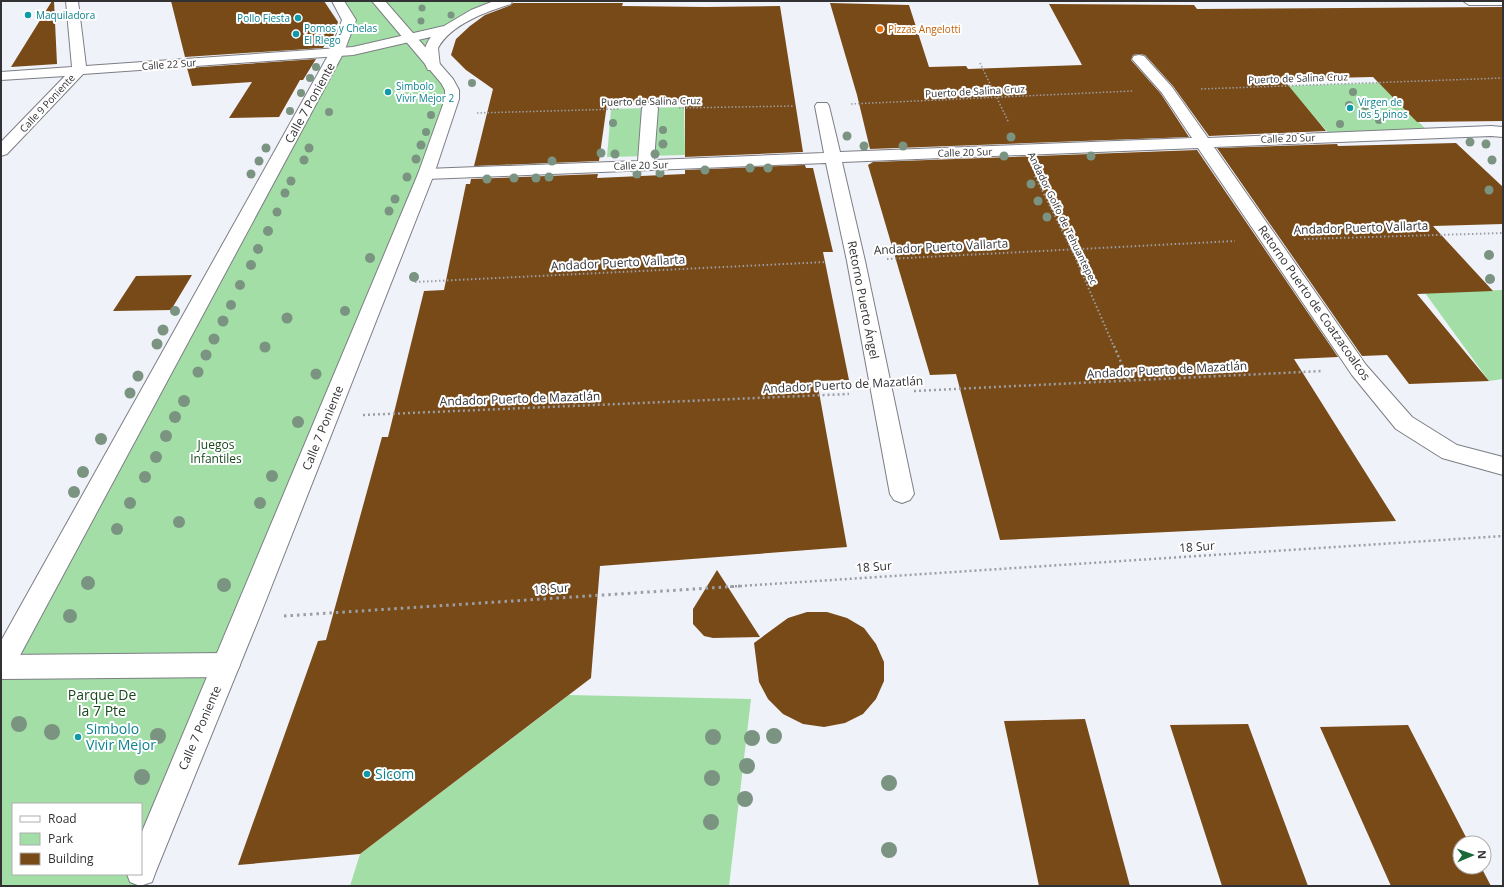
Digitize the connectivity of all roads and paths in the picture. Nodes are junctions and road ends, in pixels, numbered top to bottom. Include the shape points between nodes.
1 (72, 1) edge
2 (338, 1) edge
3 (378, 1) edge
4 (506, 1) edge
5 (1469, 1) edge
6 (1503, 1) edge
7 (448, 29) junction
8 (408, 37) junction
9 (337, 52) junction
10 (1139, 58) dead end
11 (980, 63) dead end
12 (433, 66) junction
13 (79, 70) junction
14 (1, 76) edge
15 (1503, 78) edge
16 (1167, 90) junction
17 (997, 97) junction
18 (822, 106) junction
19 (650, 108) junction
20 (447, 114) junction
21 (1503, 132) edge
22 (1202, 141) junction
23 (1022, 149) junction
24 (1, 152) edge
25 (834, 157) junction
26 (646, 165) junction
27 (426, 174) junction
28 (1503, 233) edge
29 (1269, 240) junction
30 (1072, 250) junction
31 (856, 261) junction
32 (381, 284) junction
33 (1359, 370) junction
34 (1129, 381) junction
35 (881, 393) junction
36 (328, 416) junction
37 (1503, 466) edge
38 (902, 494) dead end
39 (1503, 536) edge
40 (246, 618) junction
41 (227, 665) junction
42 (1, 667) edge
43 (142, 869) edge
44 (140, 875) edge
45 (135, 886) edge

1 - 13 street, Calle 9 Poniente
2 - 9 street, Calle 7 Poniente via 349,20
3 - 8 street, Calle 7 Poniente
4 - 7 street via 479,11
5 - 6 street
7 - 8 street, Calle 22 Sur
7 - 12 street via 431,47
8 - 9 street, Calle 22 Sur via 375,47
8 - 12 street, Calle 7 Poniente
9 - 13 street, Calle 22 Sur
9 - 42 street, Calle 7 Poniente
10 - 16 street, Retorno Puerto de Coatzacoalcos
11 - 17 path, Andador Golfo de Tehuantepec
12 - 20 street, Calle 7 Poniente via 452,90
13 - 14 street, Calle 22 Sur
13 - 24 street, Calle 9 Poniente
15 - 16 path, Puerto de Salina Cruz
16 - 17 path, Puerto de Salina Cruz
16 - 22 street, Retorno Puerto de Coatzacoalcos
17 - 18 path, Puerto de Salina Cruz
17 - 23 path, Andador Golfo de Tehuantepec
18 - 19 path, Puerto de Salina Cruz
18 - 25 street, Retorno Puerto Ángel
19 - 20 path, Puerto de Salina Cruz
19 - 26 street
20 - 27 street, Calle 7 Poniente
21 - 22 street, Calle 20 Sur
22 - 23 street, Calle 20 Sur
22 - 29 street, Retorno Puerto de Coatzacoalcos
23 - 25 street, Calle 20 Sur
23 - 30 path, Andador Golfo de Tehuantepec
25 - 26 street, Calle 20 Sur
25 - 31 street, Retorno Puerto Ángel
26 - 27 street, Calle 20 Sur
27 - 32 street, Calle 7 Poniente
28 - 29 path, Andador Puerto Vallarta
29 - 30 path, Andador Puerto Vallarta
29 - 33 street, Retorno Puerto de Coatzacoalcos
30 - 31 path, Andador Puerto Vallarta
30 - 34 path, Andador Golfo de Tehuantepec
31 - 32 path, Andador Puerto Vallarta
31 - 35 street, Retorno Puerto Ángel
32 - 36 street, Calle 7 Poniente
33 - 34 path, Andador Puerto de Mazatlán
33 - 37 street, Retorno Puerto de Coatzacoalcos via 1404,423 1450,452
34 - 35 path, Andador Puerto de Mazatlán
35 - 36 path, Andador Puerto de Mazatlán
35 - 38 street, Retorno Puerto Ángel
36 - 40 street, Calle 7 Poniente
39 - 40 path, 18 Sur
40 - 41 street, Calle 7 Poniente
41 - 42 street
41 - 43 street, Calle 7 Poniente
44 - 45 street

